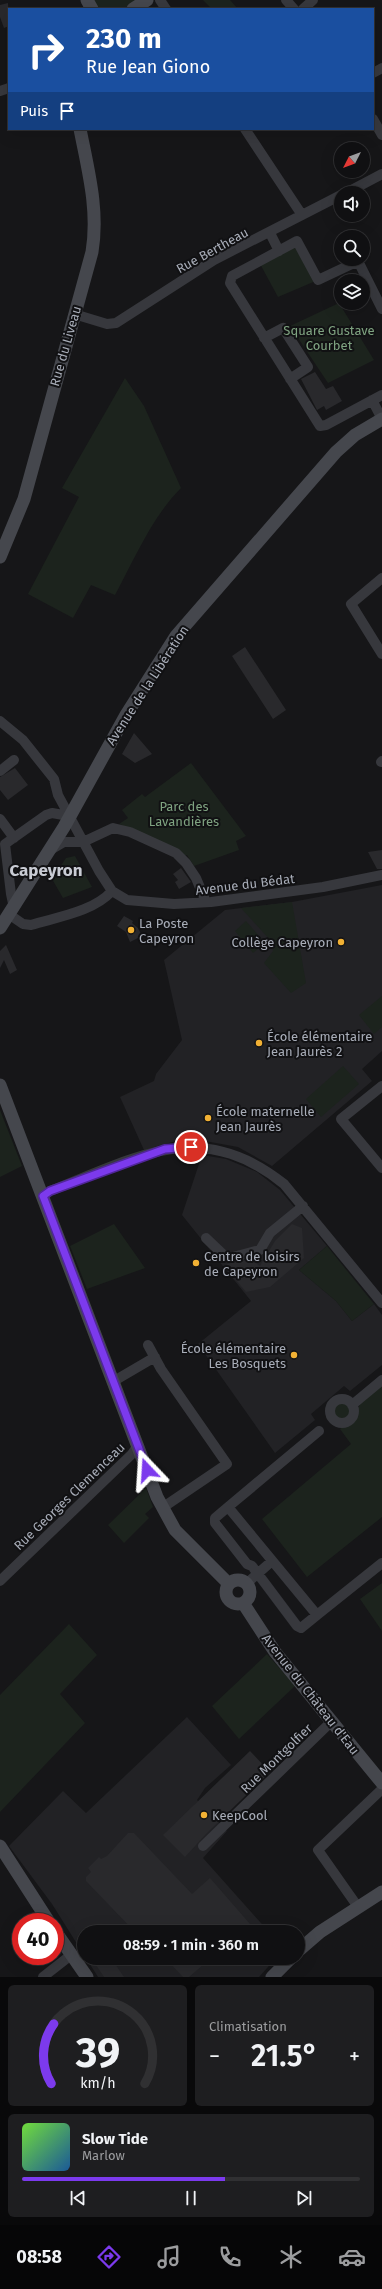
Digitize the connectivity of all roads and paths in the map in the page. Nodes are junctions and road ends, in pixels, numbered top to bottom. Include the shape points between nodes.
1 (147, 0) edge
2 (286, 0) edge
3 (313, 0) edge
4 (135, 8) edge
5 (293, 8) edge
6 (304, 8) edge
7 (377, 122) edge
8 (80, 130) edge
9 (246, 130) edge
10 (382, 135) edge
11 (382, 174) edge
12 (359, 186) edge
13 (334, 199) edge
14 (302, 215) junction
15 (270, 233) junction
16 (279, 251) junction
17 (382, 309) edge
18 (74, 314) junction
19 (264, 338) junction
20 (290, 379) junction
21 (382, 395) edge
22 (372, 400) junction
23 (382, 419) edge
24 (0, 557) edge
25 (382, 578) edge
26 (382, 654) edge
27 (0, 721) edge
28 (14, 760) dead end
29 (0, 771) edge
30 (69, 816) junction
31 (0, 819) edge
32 (14, 838) junction
33 (83, 842) junction
34 (3, 846) edge
35 (49, 851) junction
36 (382, 875) edge
37 (112, 891) junction
38 (206, 902) junction
39 (12, 912) junction
40 (0, 928) edge
41 (0, 1085) edge
42 (382, 1086) edge
43 (382, 1168) edge
44 (43, 1196) junction
45 (303, 1206) junction
46 (206, 1238) dead end
47 (382, 1303) edge
48 (148, 1345) dead end
49 (155, 1357) junction
50 (382, 1380) edge
51 (114, 1381) junction
52 (352, 1405) dead end
53 (319, 1431) dead end
54 (138, 1445) junction
55 (228, 1506) junction
56 (162, 1508) junction
57 (272, 1561) junction
58 (382, 1563) edge
59 (258, 1573) junction
60 (0, 1581) edge
61 (229, 1584) junction
62 (246, 1584) junction
63 (243, 1603) junction
64 (318, 1616) junction
65 (332, 1722) junction
66 (382, 1783) edge
67 (382, 1789) edge
68 (203, 1846) dead end
69 (2, 1854) edge
70 (382, 1892) edge
71 (358, 1907) junction
72 (43, 1913) edge
73 (64, 1945) edge
74 (305, 1945) edge
75 (71, 1956) junction
76 (284, 1965) edge
77 (43, 1977) edge
78 (87, 1977) edge
79 (272, 1977) edge

1 - 4 street
2 - 5 street
3 - 6 street
7 - 10 street
8 - 18 street, Rue du Liveau via 90,175 95,221 92,252
9 - 14 street
11 - 12 street
13 - 14 street, Rue Bertheau
14 - 15 street, Rue Bertheau
15 - 16 street
15 - 18 street, Rue Bertheau via 214,260 116,323 107,324
16 - 17 street via 297,241 318,280 354,263 360,265
16 - 19 street via 232,276 230,283
18 - 24 street, Rue du Liveau via 24,498
19 - 20 street
19 - 20 street via 283,328 308,367
20 - 22 street via 320,426 326,426
21 - 22 street
22 - 23 street
23 - 30 street, Avenue de la Libération via 355,435 336,452 186,623 126,714
25 - 26 street via 351,604
27 - 30 street via 23,740 54,779 58,795
28 - 29 street
30 - 32 street via 47,814
30 - 33 street
30 - 35 street, Avenue de la Libération
31 - 32 street
32 - 34 street
33 - 35 street via 64,842
33 - 37 street
33 - 38 street via 113,828 130,832 176,853 196,878
34 - 39 street
35 - 39 street, Avenue de la Libération
36 - 38 street, Avenue du Bédat via 323,887
37 - 38 street, Avenue du Bédat via 127,900 148,903
37 - 39 street via 92,906 31,925 23,924
39 - 40 street, Avenue de la Libération
41 - 44 street
42 - 43 street via 341,1119
44 - 45 street via 136,1158 165,1149 191,1147 218,1149 244,1157 267,1170 284,1184
44 - 51 street
45 - 46 street via 270,1233 260,1250 226,1257
45 - 47 street
48 - 49 street
49 - 51 street
49 - 56 street via 227,1464
50 - 52 street
51 - 54 street
53 - 55 street
54 - 56 street
54 - 60 street, Rue Georges Clemenceau via 132,1454
55 - 57 street
55 - 59 street via 214,1518 214,1523 247,1564
56 - 61 street via 185,1542
57 - 59 street
57 - 64 street
58 - 64 street
59 - 62 street
59 - 64 street via 298,1626 305,1626
61 - 62 street via 239,1581
61 - 63 street via 227,1598 236,1604
62 - 63 street via 249,1594
63 - 65 street, Avenue du Château d'Eau via 275,1652
65 - 66 street, Avenue du Château d'Eau
65 - 68 street, Rue Montgolfier
67 - 71 street via 318,1850
69 - 72 street
70 - 71 street
71 - 74 street
73 - 75 street
75 - 77 street
75 - 78 street
76 - 79 street

